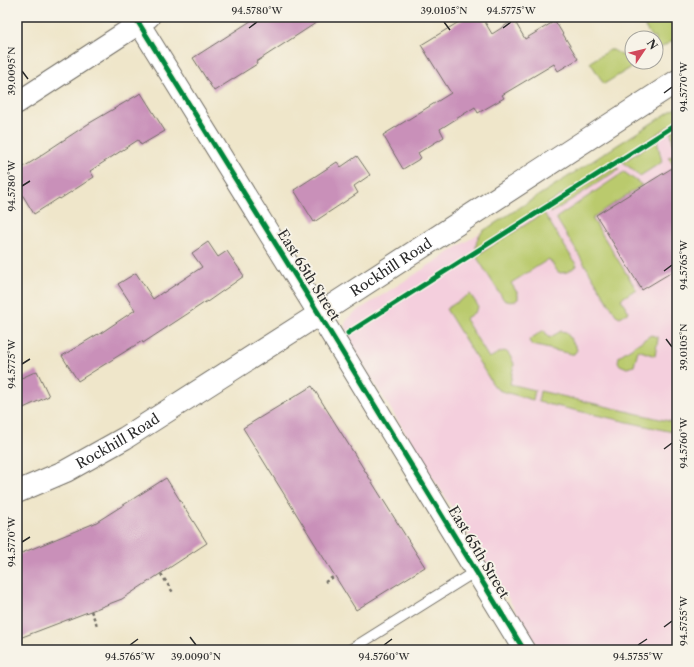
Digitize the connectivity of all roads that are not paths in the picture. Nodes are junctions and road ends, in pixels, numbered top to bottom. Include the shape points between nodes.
1 (141, 19) edge
2 (677, 82) edge
3 (17, 103) edge
4 (320, 314) junction
5 (17, 492) edge
6 (476, 571) junction
7 (350, 650) edge
8 (524, 650) edge

1 - 3 street
1 - 4 street, East 65th Street
2 - 4 main road, Rockhill Road
4 - 5 main road, Rockhill Road via 125,438 66,471
4 - 6 street, East 65th Street
6 - 7 lane
6 - 8 street, East 65th Street

